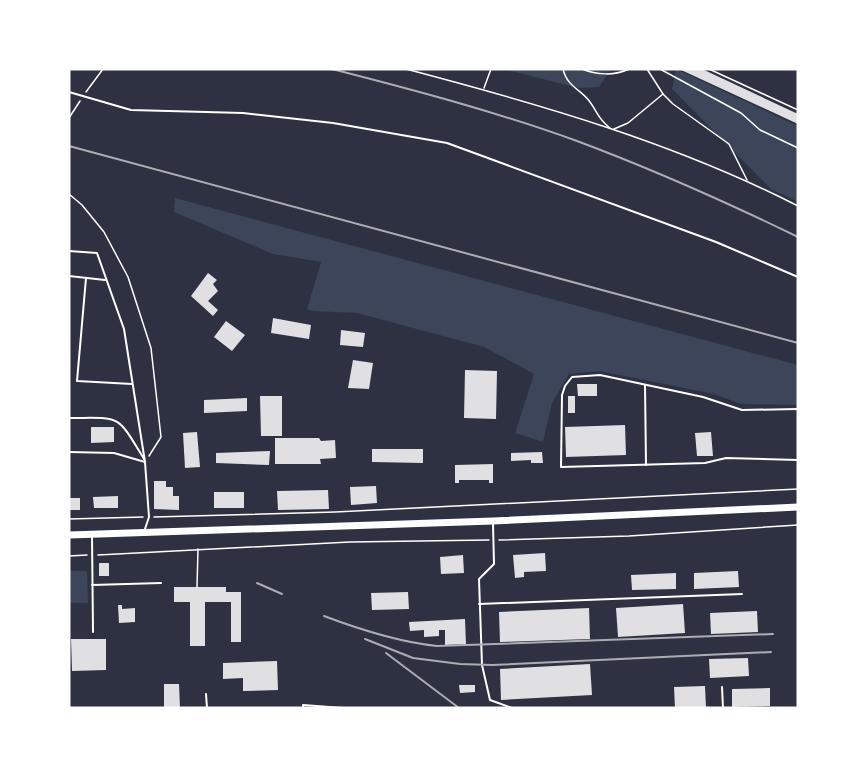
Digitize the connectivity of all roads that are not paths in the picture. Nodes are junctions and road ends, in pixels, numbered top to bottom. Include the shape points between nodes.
1 (69, 93) edge
2 (69, 251) edge
3 (69, 276) edge
4 (86, 278) junction
5 (798, 278) edge
6 (105, 280) junction
7 (132, 384) junction
8 (645, 385) junction
9 (798, 409) edge
10 (69, 418) edge
11 (69, 452) edge
12 (798, 460) edge
13 (145, 462) junction
14 (646, 465) junction
15 (798, 507) edge
16 (493, 521) junction
17 (144, 532) junction
18 (92, 534) junction
19 (69, 535) edge
20 (161, 583) dead end
21 (92, 585) junction
22 (742, 594) dead end
23 (479, 604) junction
24 (93, 632) dead end
25 (722, 687) dead end
26 (206, 694) dead end
27 (207, 708) edge
28 (303, 708) edge
29 (343, 708) edge
30 (512, 708) edge
31 (723, 708) edge

1 - 5 lane via 131,110 243,113 333,123 447,143 716,242
2 - 6 lane via 97,253
3 - 4 lane
4 - 6 lane
4 - 7 lane via 77,381
6 - 7 lane via 124,329
7 - 13 lane
8 - 9 lane via 742,410
8 - 14 lane
8 - 14 lane via 600,375 572,377 562,395 561,467
10 - 13 lane via 115,419 125,427
11 - 13 lane via 121,454
12 - 14 lane via 726,458 705,463
13 - 17 lane via 149,517
15 - 16 main road
16 - 17 main road
16 - 23 lane via 494,564 478,579
17 - 18 main road
18 - 19 main road
18 - 21 lane
20 - 21 lane
21 - 24 lane
22 - 23 lane
23 - 30 lane via 482,665 490,700
25 - 31 lane
26 - 27 lane
28 - 29 lane

